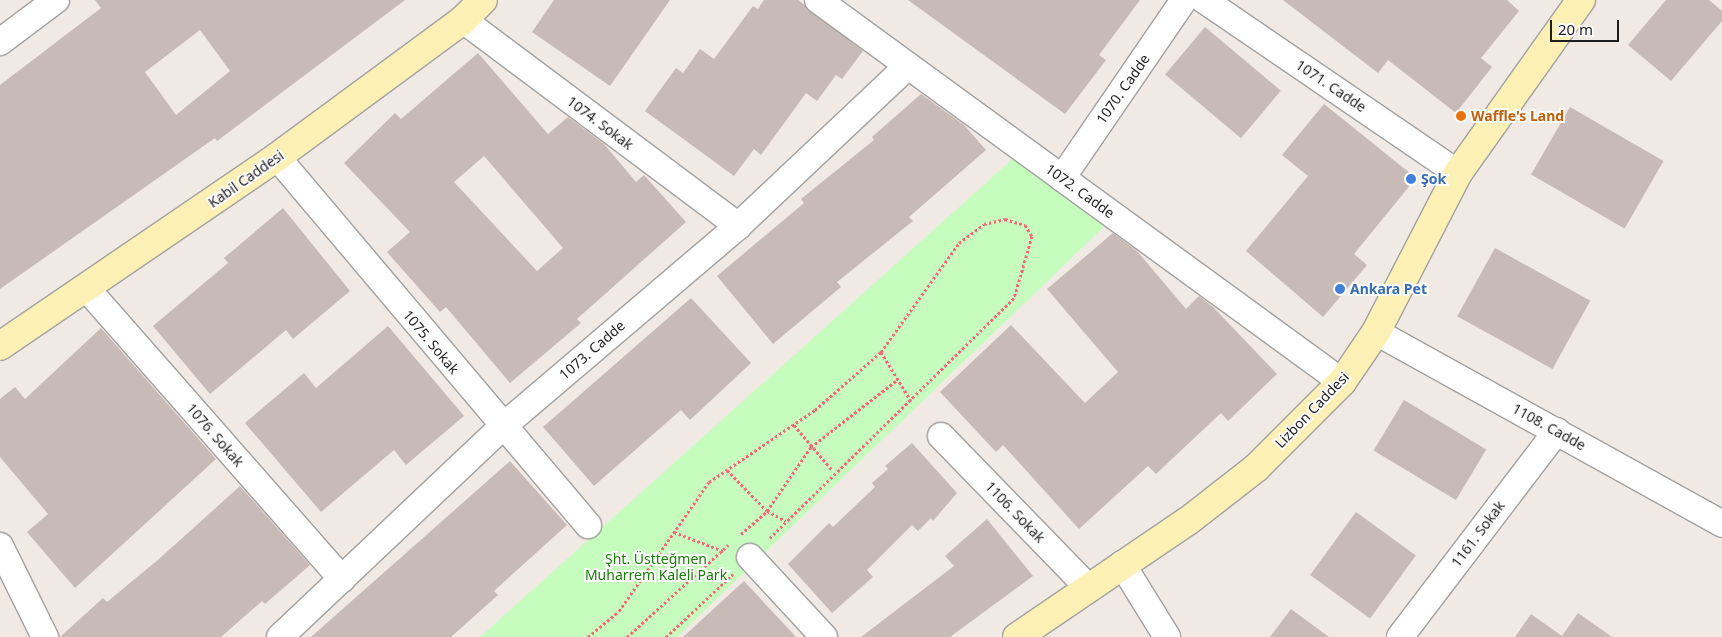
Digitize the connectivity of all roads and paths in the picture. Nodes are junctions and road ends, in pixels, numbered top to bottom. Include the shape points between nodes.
1 (56, 0) edge
2 (482, 0) edge
3 (818, 0) edge
4 (1184, 0) edge
5 (1204, 0) edge
6 (1581, 0) edge
7 (463, 20) junction
8 (0, 42) edge
9 (908, 66) junction
10 (277, 157) junction
11 (1458, 173) junction
12 (1062, 178) junction
13 (738, 226) junction
14 (88, 290) junction
15 (1376, 332) junction
16 (0, 346) edge
17 (881, 352) junction
18 (897, 380) junction
19 (1342, 382) junction
20 (911, 401) junction
21 (794, 425) junction
22 (501, 428) junction
23 (1556, 431) junction
24 (941, 436) dead end
25 (811, 447) junction
26 (727, 470) junction
27 (833, 471) junction
28 (767, 510) junction
29 (786, 521) junction
30 (1722, 524) edge
31 (588, 525) dead end
32 (674, 532) junction
33 (0, 546) edge
34 (722, 551) junction
35 (750, 557) junction
36 (1122, 564) junction
37 (342, 579) junction
38 (1088, 587) junction
39 (284, 635) edge
40 (45, 637) edge
41 (588, 637) edge
42 (627, 637) edge
43 (666, 637) edge
44 (824, 637) edge
45 (1017, 637) edge
46 (1167, 637) edge
47 (1400, 637) edge

1 - 8 street
2 - 7 main road, Kabil Caddesi
3 - 9 street, 1072. Cadde
4 - 12 street, 1070. Cadde
5 - 11 street, 1071. Cadde
6 - 11 main road, Lizbon Caddesi via 1510,94
7 - 10 main road, Kabil Caddesi
7 - 13 street, 1074. Sokak
9 - 12 street, 1072. Cadde
9 - 13 street, 1073. Cadde
10 - 14 main road, Kabil Caddesi
10 - 22 street, 1075. Sokak
11 - 15 main road, Lizbon Caddesi
12 - 19 street, 1072. Cadde
13 - 22 street, 1073. Cadde
14 - 16 main road, Kabil Caddesi
14 - 37 street, 1076. Sokak
15 - 19 main road, Lizbon Caddesi
15 - 23 street, 1108. Cadde
17 - 18 path
17 - 20 path via 959,243 984,224 1005,219 1025,224 1032,236 1014,298
17 - 21 path
18 - 20 path
18 - 25 path
19 - 36 main road, Lizbon Caddesi via 1256,468
20 - 27 path
21 - 25 path
21 - 26 path
22 - 31 street, 1075. Sokak
22 - 37 street, 1073. Cadde
23 - 30 street, 1108. Cadde
23 - 47 street, 1161. Sokak
24 - 38 street, 1106. Sokak
25 - 27 path
25 - 28 path
26 - 28 path
26 - 32 path via 709,482
27 - 29 path
28 - 29 path
28 - 34 path
29 - 35 path
32 - 34 path
32 - 41 path via 619,610
33 - 40 street
34 - 35 path
34 - 42 path
35 - 43 path
35 - 44 street
36 - 38 main road, Lizbon Caddesi
36 - 46 street
37 - 39 street, 1073. Cadde
38 - 45 main road, Lizbon Caddesi

